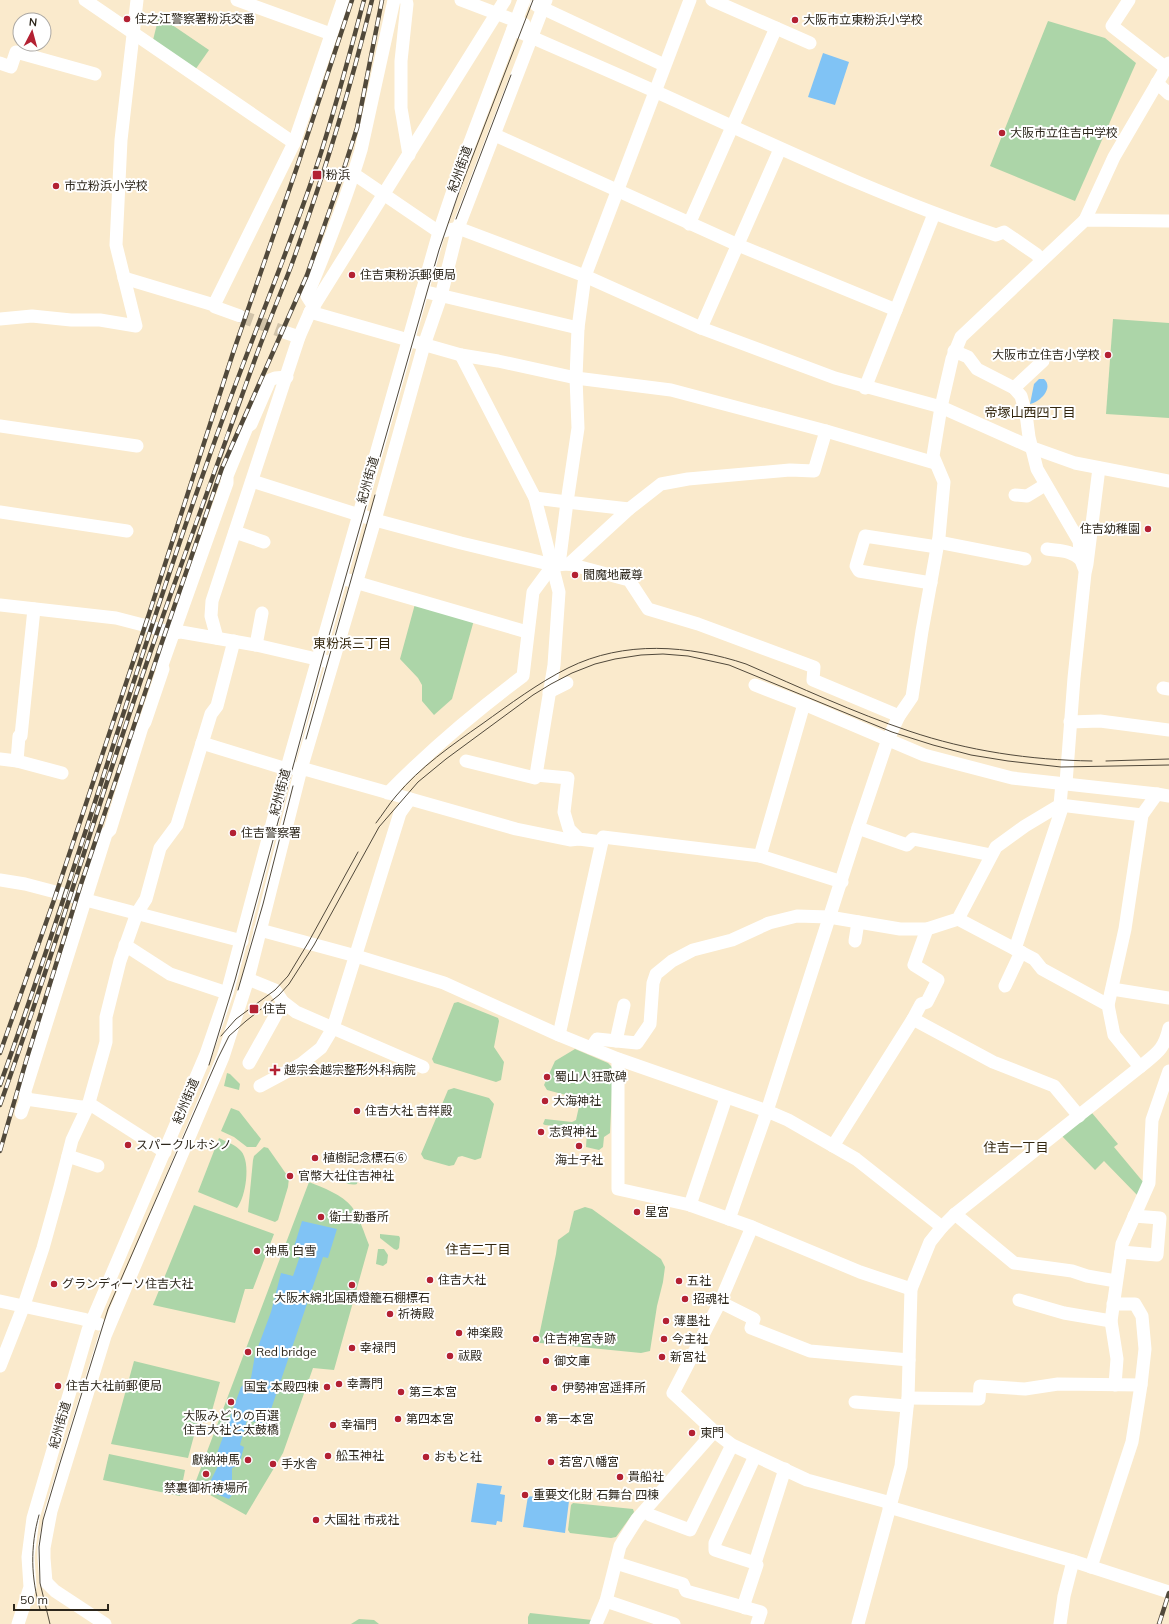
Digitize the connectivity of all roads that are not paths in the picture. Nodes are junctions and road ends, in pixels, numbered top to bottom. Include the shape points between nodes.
1 (85, 0) edge
2 (137, 0) edge
3 (237, 0) edge
4 (343, 0) edge
5 (394, 0) edge
6 (406, 0) edge
7 (461, 0) edge
8 (505, 0) edge
9 (525, 0) edge
10 (690, 0) edge
11 (712, 0) edge
12 (1128, 0) edge
13 (544, 4) edge
14 (497, 14) junction
15 (515, 25) junction
16 (776, 28) junction
17 (533, 33) junction
18 (133, 34) junction
19 (331, 34) junction
20 (810, 43) dead end
21 (0, 63) edge
22 (664, 65) junction
23 (1168, 66) edge
24 (95, 74) dead end
25 (1157, 83) junction
26 (655, 91) junction
27 (1169, 94) edge
28 (732, 126) junction
29 (495, 135) junction
30 (294, 143) junction
31 (780, 149) junction
32 (409, 155) junction
33 (354, 174) junction
34 (618, 191) junction
35 (383, 194) junction
36 (934, 214) junction
37 (1085, 220) junction
38 (1169, 221) edge
39 (689, 224) junction
40 (458, 228) junction
41 (439, 232) junction
42 (738, 245) junction
43 (1042, 260) junction
44 (585, 276) junction
45 (124, 278) junction
46 (422, 291) junction
47 (441, 296) junction
48 (215, 307) dead end
49 (312, 310) junction
50 (896, 310) junction
51 (240, 316) tunnel mouth
52 (0, 319) edge
53 (578, 328) junction
54 (701, 328) junction
55 (284, 332) tunnel mouth
56 (299, 337) junction
57 (407, 340) junction
58 (424, 345) junction
59 (954, 351) junction
60 (461, 355) junction
61 (1043, 361) dead end
62 (287, 377) junction
63 (576, 378) junction
64 (865, 388) junction
65 (1014, 388) junction
66 (941, 407) junction
67 (0, 426) edge
68 (826, 431) junction
69 (137, 446) dead end
70 (1033, 448) junction
71 (935, 463) junction
72 (1099, 468) junction
73 (252, 481) junction
74 (1169, 481) edge
75 (1045, 485) junction
76 (1015, 495) dead end
77 (535, 498) junction
78 (567, 502) junction
79 (629, 508) junction
80 (0, 512) edge
81 (358, 514) junction
82 (375, 520) junction
83 (127, 531) dead end
84 (235, 532) junction
85 (264, 542) dead end
86 (937, 544) junction
87 (1047, 549) dead end
88 (1025, 559) dead end
89 (560, 564) junction
90 (1083, 566) junction
91 (340, 578) junction
92 (356, 583) junction
93 (930, 584) junction
94 (0, 605) edge
95 (34, 610) junction
96 (262, 613) dead end
97 (174, 632) junction
98 (527, 632) junction
99 (216, 638) junction
100 (234, 641) junction
101 (256, 645) junction
102 (318, 659) junction
103 (332, 663) junction
104 (567, 683) dead end
105 (755, 685) dead end
106 (549, 692) junction
107 (804, 704) junction
108 (899, 716) junction
109 (1070, 722) junction
110 (1169, 730) edge
111 (888, 739) junction
112 (202, 742) junction
113 (0, 759) edge
114 (17, 761) junction
115 (466, 761) dead end
116 (287, 768) junction
117 (301, 769) junction
118 (62, 773) dead end
119 (535, 778) dead end
120 (1064, 783) junction
121 (388, 793) junction
122 (1163, 795) edge
123 (410, 800) junction
124 (1061, 805) junction
125 (1142, 815) junction
126 (858, 828) junction
127 (579, 839) junction
128 (602, 842) junction
129 (991, 855) junction
130 (760, 856) junction
131 (0, 880) edge
132 (842, 882) junction
133 (86, 899) junction
134 (137, 913) junction
135 (829, 917) junction
136 (958, 919) junction
137 (858, 922) junction
138 (927, 929) junction
139 (260, 930) junction
140 (242, 941) junction
141 (855, 941) dead end
142 (125, 946) junction
143 (1018, 950) junction
144 (356, 956) junction
145 (248, 978) junction
146 (1005, 986) dead end
147 (1112, 989) junction
148 (227, 993) junction
149 (1169, 998) edge
150 (283, 1002) junction
151 (624, 1005) dead end
152 (1108, 1005) junction
153 (913, 1019) junction
154 (333, 1028) junction
155 (1169, 1028) edge
156 (560, 1035) junction
157 (616, 1041) junction
158 (1167, 1045) edge
159 (591, 1048) junction
160 (618, 1059) junction
161 (249, 1064) dead end
162 (423, 1067) dead end
163 (1140, 1067) junction
164 (1169, 1071) edge
165 (260, 1086) dead end
166 (726, 1098) junction
167 (26, 1099) junction
168 (88, 1106) junction
169 (767, 1111) junction
170 (21, 1113) dead end
171 (1079, 1116) junction
172 (833, 1146) junction
173 (165, 1152) junction
174 (68, 1156) junction
175 (98, 1166) dead end
176 (690, 1205) junction
177 (955, 1214) junction
178 (1134, 1216) junction
179 (729, 1219) junction
180 (942, 1226) junction
181 (752, 1228) junction
182 (1121, 1252) junction
183 (1116, 1281) junction
184 (911, 1289) junction
185 (0, 1300) edge
186 (1019, 1300) dead end
187 (720, 1302) junction
188 (1113, 1304) junction
189 (24, 1305) junction
190 (91, 1321) junction
191 (1111, 1321) junction
192 (108, 1327) junction
193 (909, 1360) junction
194 (0, 1366) edge
195 (1115, 1385) junction
196 (1141, 1385) junction
197 (855, 1402) dead end
198 (907, 1402) junction
199 (715, 1432) junction
200 (732, 1445) junction
201 (755, 1456) junction
202 (785, 1469) junction
203 (890, 1505) junction
204 (645, 1511) junction
205 (1073, 1561) junction
206 (616, 1563) junction
207 (755, 1563) junction
208 (1091, 1567) junction
209 (46, 1582) junction
210 (30, 1586) junction
211 (1169, 1592) edge
212 (606, 1601) junction
213 (745, 1608) junction
214 (18, 1624) edge
215 (105, 1624) edge
216 (596, 1624) edge
217 (674, 1624) edge
218 (757, 1624) edge
219 (858, 1624) edge
220 (1060, 1624) edge

1 - 18 street
2 - 18 street
3 - 19 street
4 - 19 street
5 - 33 street
6 - 32 street via 401,61 401,108
7 - 14 street
8 - 14 street
9 - 13 street
9 - 15 street, 紀州街道
10 - 22 street
11 - 16 street
12 - 23 street via 1112,26
13 - 17 street, 紀州街道
13 - 22 street
14 - 15 street
14 - 32 street
15 - 17 street
15 - 41 street, 紀州街道 via 464,158
16 - 20 street
16 - 28 street
17 - 26 street
17 - 29 street, 紀州街道
18 - 30 street
18 - 45 street via 121,140 116,245
19 - 30 street
21 - 24 street via 11,67 16,52
22 - 26 street
23 - 25 street
25 - 27 street
25 - 37 street via 1114,157
26 - 28 street
26 - 34 street
28 - 31 street
28 - 39 street
29 - 34 street
29 - 40 street, 紀州街道
30 - 45 street via 214,305
31 - 36 street
31 - 42 street
32 - 35 street
33 - 35 street
33 - 49 street via 307,296
34 - 39 street
34 - 44 street
35 - 41 street
35 - 49 street
36 - 43 street via 996,235 1004,232
36 - 50 street
37 - 38 street
37 - 43 street
39 - 42 street
40 - 41 street
40 - 44 street
40 - 47 street, 紀州街道
41 - 46 street, 紀州街道
42 - 50 street
42 - 54 street
43 - 59 street via 961,337
44 - 53 street
44 - 54 street
45 - 52 street via 136,326 100,320 32,316
46 - 47 street
46 - 57 street, 紀州街道
47 - 53 street
47 - 58 street, 紀州街道
48 - 51 street
49 - 56 street
49 - 57 street
50 - 64 street
53 - 63 street
54 - 64 street
55 - 56 street
56 - 62 street
57 - 58 street
57 - 81 street, 紀州街道
58 - 60 street
58 - 82 street, 紀州街道
59 - 65 street via 968,357 977,369
59 - 66 street
60 - 63 street
60 - 77 street
61 - 65 street
62 - 73 street
62 - 97 street via 270,380 251,424 247,427 227,476 227,483
63 - 68 street via 671,390
63 - 78 street via 578,428
64 - 66 street
65 - 70 street via 1023,402
66 - 70 street
66 - 71 street via 933,456
67 - 69 street
68 - 71 street
68 - 79 street via 814,471 782,471 688,479 661,484
70 - 72 street via 1075,463
70 - 75 street via 1037,469
71 - 86 street via 944,482
72 - 74 street
72 - 90 street via 1087,564
73 - 81 street
73 - 84 street
75 - 76 street via 1028,496
75 - 90 street via 1079,541
77 - 78 street
77 - 89 street
78 - 79 street
78 - 89 street
79 - 89 street
80 - 83 street
81 - 82 street
81 - 91 street, 紀州街道
82 - 89 street via 461,543
82 - 92 street, 紀州街道
84 - 85 street
84 - 99 street via 212,601 211,616
86 - 88 street
86 - 93 street
86 - 93 street via 865,536 856,566 859,571
87 - 90 street via 1077,556
89 - 98 street via 532,592
89 - 106 street via 554,665
89 - 108 street via 629,580 648,609 698,624 814,667 813,680
90 - 109 street
91 - 92 street
91 - 102 street, 紀州街道
92 - 98 street
92 - 103 street, 紀州街道
93 - 108 street via 912,697
94 - 95 street
95 - 97 street via 116,618
95 - 114 street
96 - 101 street
97 - 99 street
97 - 133 street
98 - 121 street via 523,676 472,715 416,764
99 - 100 street
100 - 101 street
100 - 112 street via 217,706 211,714
101 - 102 street
102 - 103 street
102 - 116 street, 紀州街道
103 - 117 street, 紀州街道
104 - 106 street
105 - 107 street
106 - 127 street via 536,775 568,778 564,812 569,829
107 - 111 street
107 - 130 street
108 - 111 street
109 - 110 street via 1100,721
109 - 120 street
111 - 120 street via 924,755 1012,778
111 - 126 street
112 - 116 street
112 - 134 street via 177,825 160,848 146,899
113 - 114 street
114 - 118 street
115 - 119 street
116 - 117 street
116 - 140 street, 紀州街道
117 - 121 street
117 - 139 street, 紀州街道
120 - 122 street
120 - 124 street
121 - 123 street
122 - 125 street
123 - 127 street via 516,829 570,840
123 - 144 street via 400,813
124 - 125 street
124 - 129 street via 1019,830 996,847
124 - 143 street
125 - 147 street via 1125,929
126 - 129 street via 907,845 913,839
126 - 132 street
127 - 128 street
128 - 130 street via 603,837
128 - 156 street
129 - 136 street
130 - 132 street
131 - 133 street
132 - 135 street
133 - 134 street
133 - 167 street via 25,1091
134 - 140 street
134 - 142 street
135 - 137 street
135 - 157 street via 790,917 769,923 732,940 693,950 677,958 656,974 650,1024 637,1043
135 - 169 street
136 - 138 street
136 - 143 street
137 - 138 street via 900,929
137 - 141 street
138 - 153 street via 914,965 938,980
139 - 144 street
139 - 145 street, 紀州街道
140 - 148 street, 紀州街道
142 - 148 street via 170,974
142 - 168 street via 106,1017 106,1042
143 - 146 street
143 - 152 street via 1034,959 1042,969
144 - 154 street
144 - 156 street via 444,983
145 - 150 street via 275,990
145 - 192 street, 紀州街道 via 223,1056
147 - 149 street
147 - 152 street
148 - 173 street, 紀州街道 via 206,1054
150 - 154 street via 296,1012
150 - 161 street
151 - 157 street
152 - 163 street via 1114,1035
153 - 171 street via 993,1062 1054,1086
153 - 172 street
154 - 162 street
154 - 165 street via 321,1048 301,1064
155 - 158 street
156 - 159 street
157 - 159 street via 597,1039
158 - 163 street
159 - 160 street
160 - 166 street
160 - 176 street via 618,1188
163 - 171 street
164 - 178 street via 1152,1120 1149,1183
166 - 169 street
166 - 176 street
167 - 168 street
167 - 170 street
168 - 173 street via 93,1106
168 - 174 street via 72,1140
169 - 172 street
169 - 179 street
171 - 177 street
172 - 180 street via 856,1159
173 - 190 street, 紀州街道
174 - 175 street
174 - 189 street
176 - 179 street
177 - 180 street
177 - 183 street via 1014,1262
178 - 182 street
178 - 182 street via 1160,1218 1157,1255
179 - 181 street
180 - 184 street via 930,1242
181 - 184 street via 860,1272
181 - 187 street
182 - 183 street
183 - 188 street
184 - 193 street
185 - 189 street
186 - 191 street via 1064,1313
187 - 193 street via 754,1319 751,1328 810,1352
187 - 199 street via 673,1392
188 - 191 street
188 - 196 street via 1135,1304 1142,1316 1145,1349
189 - 190 street
189 - 194 street
190 - 192 street
190 - 210 street, 紀州街道 via 33,1518 28,1557
191 - 195 street via 1117,1359
192 - 209 street, 紀州街道 via 52,1511 44,1548
193 - 198 street
195 - 196 street
195 - 198 street via 1058,1384 1025,1389 980,1386 979,1399
196 - 208 street via 1132,1442
197 - 198 street
198 - 203 street via 901,1466
199 - 200 street
199 - 204 street
200 - 201 street
200 - 204 street via 690,1530
201 - 202 street
201 - 207 street via 715,1543 715,1550
202 - 203 street via 807,1480
202 - 207 street
203 - 205 street
203 - 219 street
204 - 206 street via 620,1546
205 - 208 street
205 - 220 street
206 - 212 street
206 - 213 street via 683,1584 686,1591
207 - 213 street via 757,1565
208 - 211 street
209 - 210 street
209 - 215 street via 55,1591
210 - 214 street, 紀州街道
212 - 216 street
212 - 217 street
213 - 218 street via 761,1612

